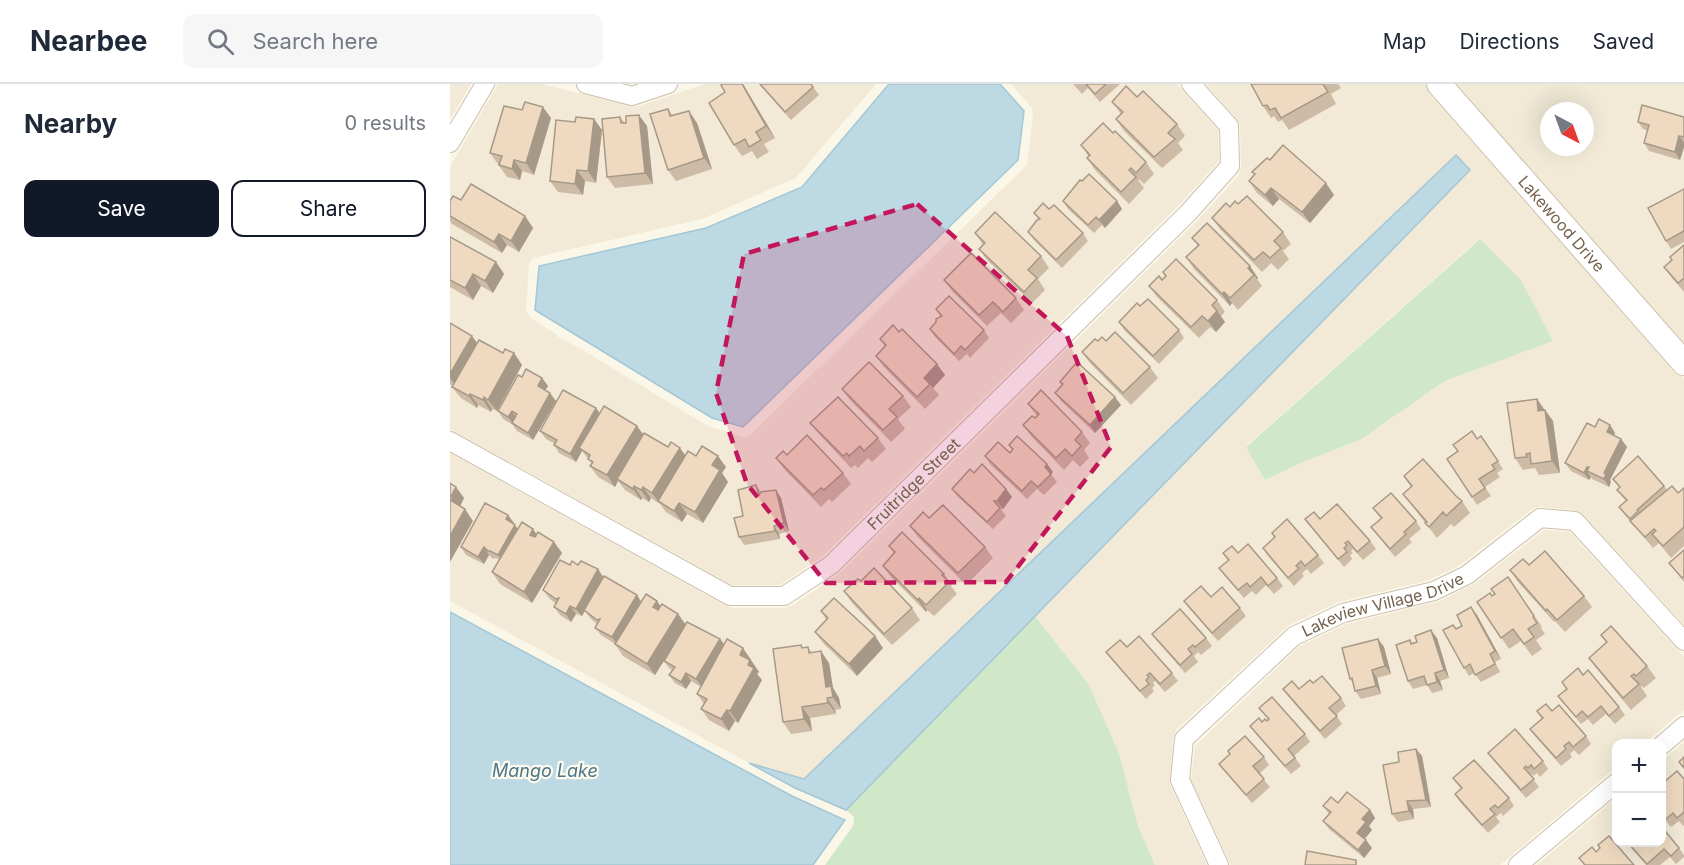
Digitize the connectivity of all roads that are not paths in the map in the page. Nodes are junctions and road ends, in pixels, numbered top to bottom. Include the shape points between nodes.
1 (485, 84) edge
2 (586, 84) edge
3 (668, 84) edge
4 (1191, 84) edge
5 (1439, 84) edge
6 (450, 143) edge
7 (1684, 363) edge
8 (450, 441) edge
9 (1684, 641) edge
10 (1684, 726) edge
11 (1666, 742) edge
12 (1612, 787) edge
13 (1219, 865) edge
14 (1518, 865) edge

1 - 6 street
2 - 3 street via 632,96
4 - 8 street, Fruitridge Street via 1228,126 1230,166 1188,213 831,565 784,596 730,596
5 - 7 street, Lakewood Drive
9 - 13 street, Lakeview Village Drive via 1575,521 1540,518 1467,575 1434,591 1343,613 1294,636 1184,739 1180,780
10 - 11 street
12 - 14 street

